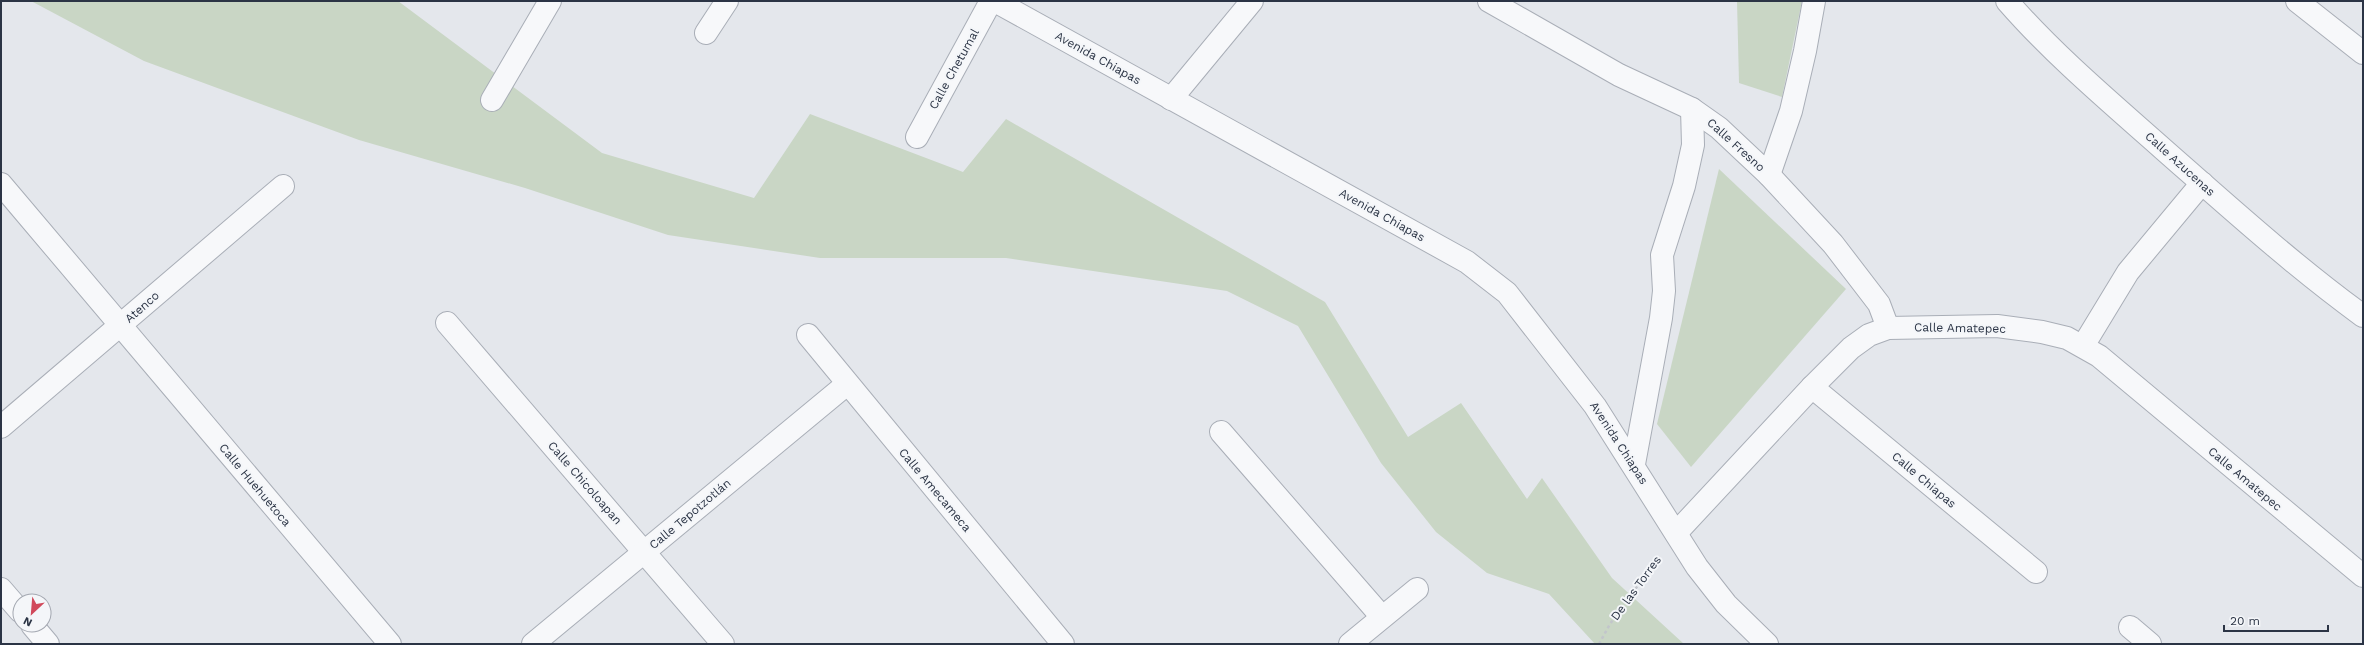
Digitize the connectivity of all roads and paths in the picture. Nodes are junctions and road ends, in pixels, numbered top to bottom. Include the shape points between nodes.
1 (550, 1) edge
2 (727, 1) edge
3 (991, 1) edge
4 (995, 1) edge
5 (1252, 1) edge
6 (1489, 1) edge
7 (1814, 1) edge
8 (2007, 1) edge
9 (2297, 1) edge
10 (706, 33) dead end
11 (2363, 53) edge
12 (1171, 99) junction
13 (492, 100) dead end
14 (1692, 109) junction
15 (917, 137) dead end
16 (1769, 175) junction
17 (2202, 183) junction
18 (1, 184) edge
19 (283, 186) dead end
20 (2363, 316) edge
21 (447, 323) dead end
22 (120, 327) junction
23 (1888, 328) junction
24 (808, 335) dead end
25 (2083, 346) junction
26 (847, 384) junction
27 (1812, 387) junction
28 (1, 427) edge
29 (1221, 432) dead end
30 (1634, 464) junction
31 (1676, 532) junction
32 (644, 552) junction
33 (2036, 572) dead end
34 (2363, 576) edge
35 (1, 589) edge
36 (1417, 589) dead end
37 (12, 602) edge
38 (1382, 618) junction
39 (2130, 628) dead end
40 (39, 633) edge
41 (48, 644) edge
42 (390, 644) edge
43 (533, 644) edge
44 (723, 644) edge
45 (1063, 644) edge
46 (1350, 644) edge
47 (1599, 644) edge
48 (1767, 644) edge
49 (2150, 644) edge

1 - 13 street
2 - 10 street
3 - 15 street, Calle Chetumal
4 - 12 street, Avenida Chiapas
5 - 12 street
6 - 14 street, Calle Fresno via 1619,75
7 - 16 street via 1791,111
8 - 17 street, Calle Azucenas via 2046,41
9 - 11 street
12 - 30 street, Avenida Chiapas via 1468,262 1489,277 1507,293 1595,406
14 - 16 street, Calle Fresno via 1719,128
14 - 30 street via 1692,145 1684,186 1662,255 1664,291 1661,318
16 - 23 street, Calle Fresno via 1833,244 1866,286 1879,304
17 - 20 street, Calle Azucenas via 2261,237
17 - 25 street via 2128,272
18 - 22 street, Calle Huehuetoca
19 - 22 street, Atenco
21 - 32 street, Calle Chicoloapan
22 - 28 street, Atenco
22 - 42 street, Calle Huehuetoca
23 - 25 street, Calle Amatepec via 1997,326 2042,332 2067,338
23 - 27 street, Calle Amatepec via 1869,335 1851,348
24 - 26 street, Calle Amecameca
25 - 34 street, Calle Amatepec via 2099,356
26 - 32 street, Calle Tepotzotlán
26 - 45 street, Calle Amecameca
27 - 31 street, Calle Amatepec
27 - 33 street, Calle Chiapas
29 - 38 street
30 - 31 street, Avenida Chiapas
31 - 47 path, De las Torres via 1610,624
31 - 48 street, Avenida Chiapas via 1697,566 1726,604
32 - 43 street, Calle Tepotzotlán
32 - 44 street, Calle Chicoloapan
35 - 37 street
36 - 38 street
38 - 46 street
39 - 49 street
40 - 41 street

